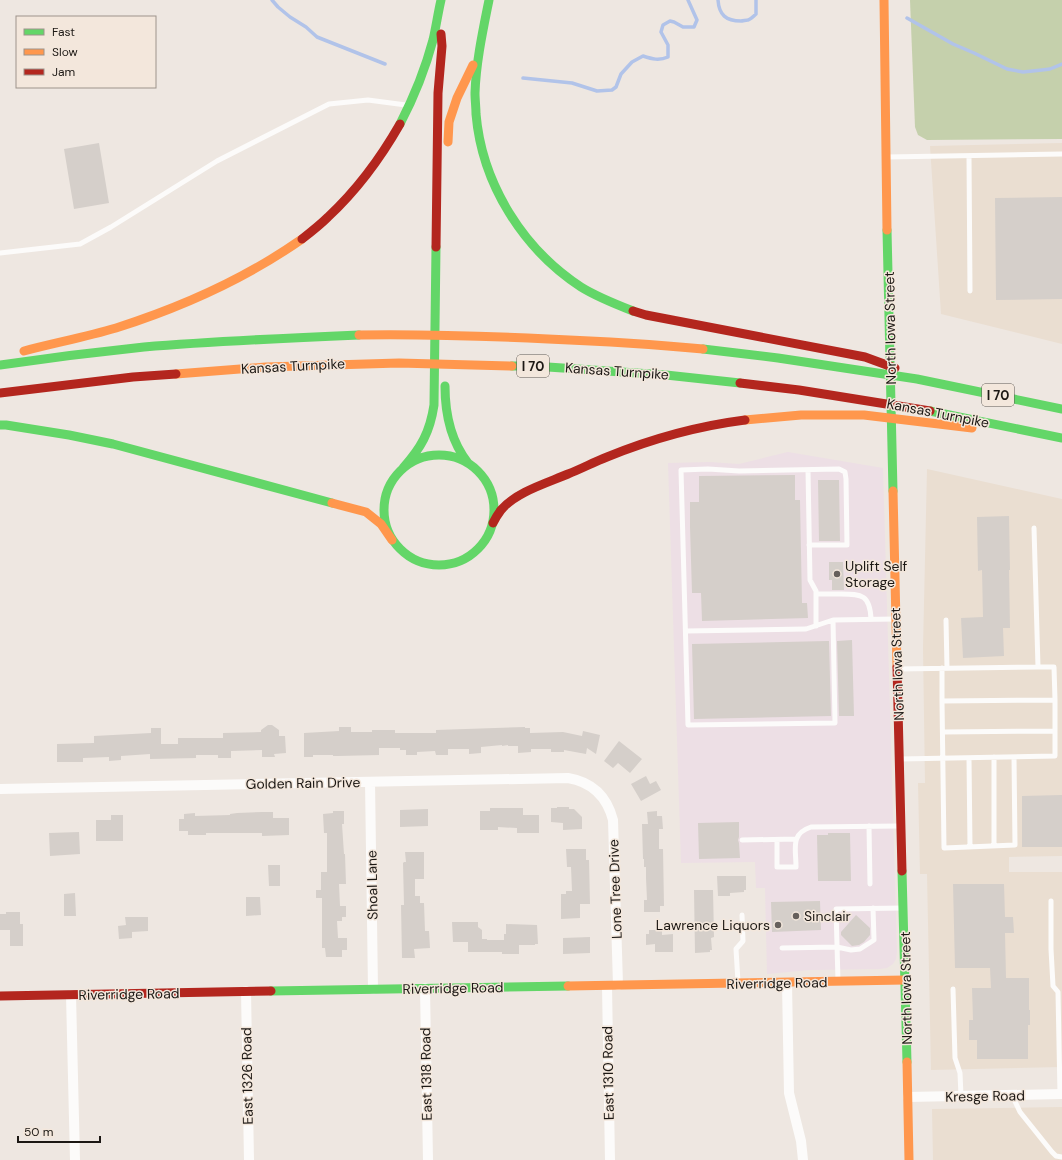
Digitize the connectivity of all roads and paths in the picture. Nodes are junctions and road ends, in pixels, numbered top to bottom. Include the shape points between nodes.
1 (489, 0) edge
2 (884, 0) edge
3 (440, 4) edge
4 (479, 51) junction
5 (409, 106) junction
6 (448, 150) dead end
7 (1062, 154) edge
8 (969, 156) junction
9 (886, 157) junction
10 (0, 253) edge
11 (970, 291) dead end
12 (446, 328) dead end
13 (446, 343) dead end
14 (0, 358) edge
15 (446, 358) dead end
16 (0, 365) edge
17 (933, 381) junction
18 (0, 393) edge
19 (1062, 409) edge
20 (0, 425) edge
21 (1038, 433) junction
22 (1062, 438) edge
23 (468, 463) junction
24 (403, 468) junction
25 (808, 470) junction
26 (493, 523) junction
27 (1034, 528) dead end
28 (392, 540) junction
29 (809, 545) junction
30 (816, 594) junction
31 (871, 619) junction
32 (896, 619) junction
33 (833, 620) junction
34 (946, 620) dead end
35 (816, 626) junction
36 (686, 632) junction
37 (1038, 667) junction
38 (944, 668) junction
39 (897, 669) junction
40 (1055, 700) junction
41 (942, 701) junction
42 (1055, 731) junction
43 (943, 732) junction
44 (994, 757) junction
45 (1014, 757) junction
46 (943, 758) junction
47 (969, 758) junction
48 (900, 759) junction
49 (370, 782) junction
50 (0, 789) edge
51 (601, 796) joint
52 (869, 826) junction
53 (902, 826) junction
54 (796, 839) junction
55 (742, 840) dead end
56 (777, 840) junction
57 (994, 846) junction
58 (970, 847) junction
59 (870, 884) dead end
60 (1052, 901) dead end
61 (872, 908) junction
62 (904, 908) junction
63 (742, 915) dead end
64 (837, 947) junction
65 (782, 948) dead end
66 (905, 980) junction
67 (838, 982) junction
68 (787, 983) junction
69 (738, 984) junction
70 (618, 985) junction
71 (607, 986) junction
72 (425, 988) junction
73 (953, 988) dead end
74 (373, 989) junction
75 (246, 991) junction
76 (72, 995) junction
77 (0, 996) edge
78 (1061, 1094) edge
79 (1012, 1095) junction
80 (961, 1096) junction
81 (908, 1097) junction
82 (1062, 1157) edge
83 (75, 1160) edge
84 (249, 1160) edge
85 (428, 1160) edge
86 (610, 1160) edge
87 (803, 1160) edge
88 (909, 1160) edge

1 - 4 main road
2 - 9 main road, North Iowa Street
3 - 5 main road via 432,44
3 - 24 main road via 442,46 438,93 434,405 432,418 421,445
4 - 6 main road via 449,122
4 - 17 main road via 474,96 475,117 484,161 495,187 518,226 540,254 565,276 603,298 646,315 865,357
5 - 10 lane via 368,100 329,104 217,161 80,244
5 - 14 main road via 379,159 351,195 304,237 267,262 207,293 145,318
7 - 8 lane
8 - 9 lane
8 - 11 lane
9 - 32 main road, North Iowa Street
12 - 13 main road
15 - 23 main road via 445,404 448,419 457,448
16 - 17 main road, Kansas Turnpike / I 70 via 121,349 235,340 456,334 706,349
17 - 19 main road, Kansas Turnpike / I 70
18 - 21 main road, Kansas Turnpike / I 70 via 120,378 257,367 402,363 524,366 646,373 766,385 913,407
20 - 28 main road via 113,444 366,512 381,524
21 - 22 main road, Kansas Turnpike / I 70
21 - 26 main road via 843,414 769,417 732,422 673,435 617,453 523,495 501,510
23 - 24 main road via 452,456 435,455 418,459
23 - 26 main road via 481,474 490,489 494,506
24 - 28 main road via 390,483 384,502 384,522
25 - 29 lane
25 - 29 lane via 839,469 845,472 847,545
25 - 36 lane via 681,470
26 - 28 main road via 487,538 477,550 464,560 448,565 416,561
27 - 37 lane
29 - 30 lane via 810,580
30 - 31 lane via 861,596 869,604
30 - 35 lane
31 - 32 lane
31 - 33 lane
32 - 39 main road, North Iowa Street
33 - 35 lane
33 - 36 lane via 835,722 688,726
34 - 38 lane
35 - 36 lane via 806,629
37 - 38 lane
37 - 40 lane via 1054,667
38 - 39 lane
38 - 41 lane
39 - 48 main road, North Iowa Street
40 - 41 lane
40 - 42 lane
41 - 43 lane
42 - 43 lane
42 - 45 lane via 1056,756
43 - 46 lane
44 - 45 lane
44 - 47 lane
44 - 57 lane
45 - 57 lane via 1015,845
46 - 47 lane
46 - 48 lane
46 - 58 lane via 944,848
47 - 58 lane
48 - 53 main road, North Iowa Street
49 - 50 street, Golden Rain Drive
49 - 51 street, Golden Rain Drive via 568,778 591,786
49 - 74 street, Shoal Lane
51 - 70 street, Lone Tree Drive via 609,809 613,825
52 - 53 lane
52 - 54 lane via 811,827 800,832
52 - 59 lane
53 - 62 main road, North Iowa Street
54 - 56 lane
54 - 56 lane via 796,867 777,867
55 - 56 lane
57 - 58 lane
60 - 78 lane via 1052,986 1058,992
61 - 62 lane
61 - 64 lane via 874,940 860,949
61 - 64 lane via 836,909
62 - 66 main road, North Iowa Street
63 - 69 lane via 743,942 736,949
64 - 65 lane
64 - 67 lane
66 - 67 main road, Riverridge Road
66 - 81 main road, North Iowa Street
67 - 68 main road, Riverridge Road
68 - 69 main road, Riverridge Road
68 - 87 street via 789,1093
69 - 70 main road, Riverridge Road
70 - 71 main road, Riverridge Road
71 - 72 main road, Riverridge Road
71 - 86 street, East 1310 Road
72 - 74 main road, Riverridge Road
72 - 85 street, East 1318 Road
73 - 80 lane via 955,1058 960,1072
74 - 75 main road, Riverridge Road
75 - 76 main road, Riverridge Road
75 - 84 street, East 1326 Road
76 - 77 main road, Riverridge Road
76 - 83 street
78 - 79 street, Kresge Road
79 - 80 street, Kresge Road
79 - 82 lane via 1020,1112 1052,1152
80 - 81 street, Kresge Road
81 - 88 main road, North Iowa Street

